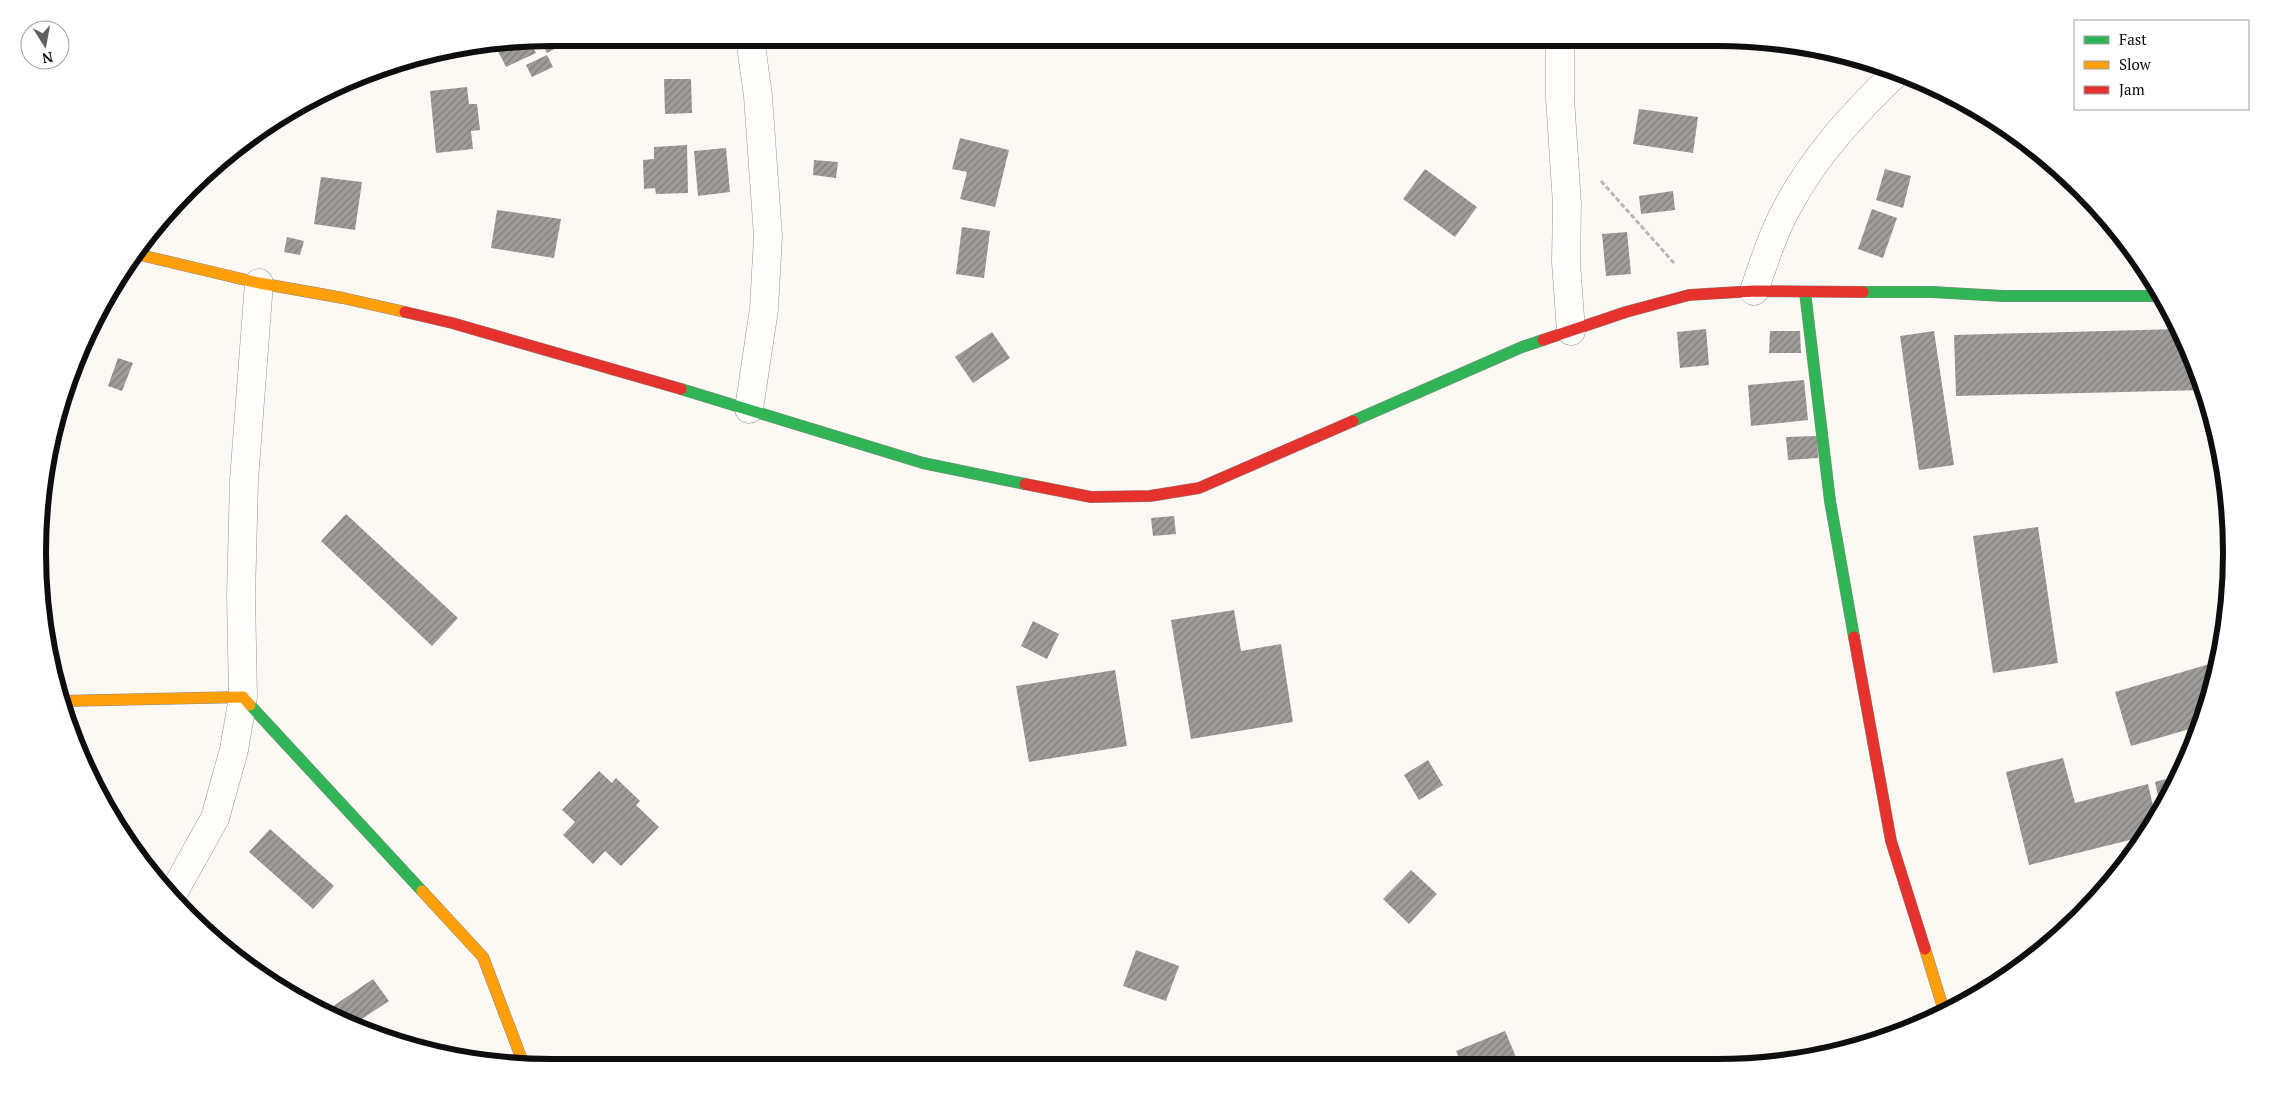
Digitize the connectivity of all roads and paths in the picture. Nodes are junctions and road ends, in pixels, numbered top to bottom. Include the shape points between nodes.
1 (751, 46) edge
2 (1560, 46) edge
3 (1891, 78) edge
4 (1598, 174) dead end
5 (143, 256) edge
6 (259, 283) junction
7 (1754, 292) junction
8 (1805, 292) junction
9 (1689, 295) junction
10 (2153, 296) edge
11 (1571, 331) junction
12 (749, 409) junction
13 (243, 697) junction
14 (69, 701) edge
15 (175, 889) edge
16 (1943, 1006) edge
17 (521, 1058) edge

1 - 12 street via 768,236 764,309
2 - 11 street
3 - 7 street via 1861,106 1788,205 1768,248
4 - 9 path via 1678,267
5 - 6 street
6 - 12 street via 452,323
6 - 13 street via 244,480
7 - 8 street
7 - 9 street
8 - 10 street
8 - 16 street via 1830,501 1884,808 1891,841
9 - 11 street
11 - 12 street via 1522,347 1199,488 1150,496 1091,497 922,463
13 - 14 street
13 - 15 street via 234,750 215,818
13 - 17 street via 482,957

